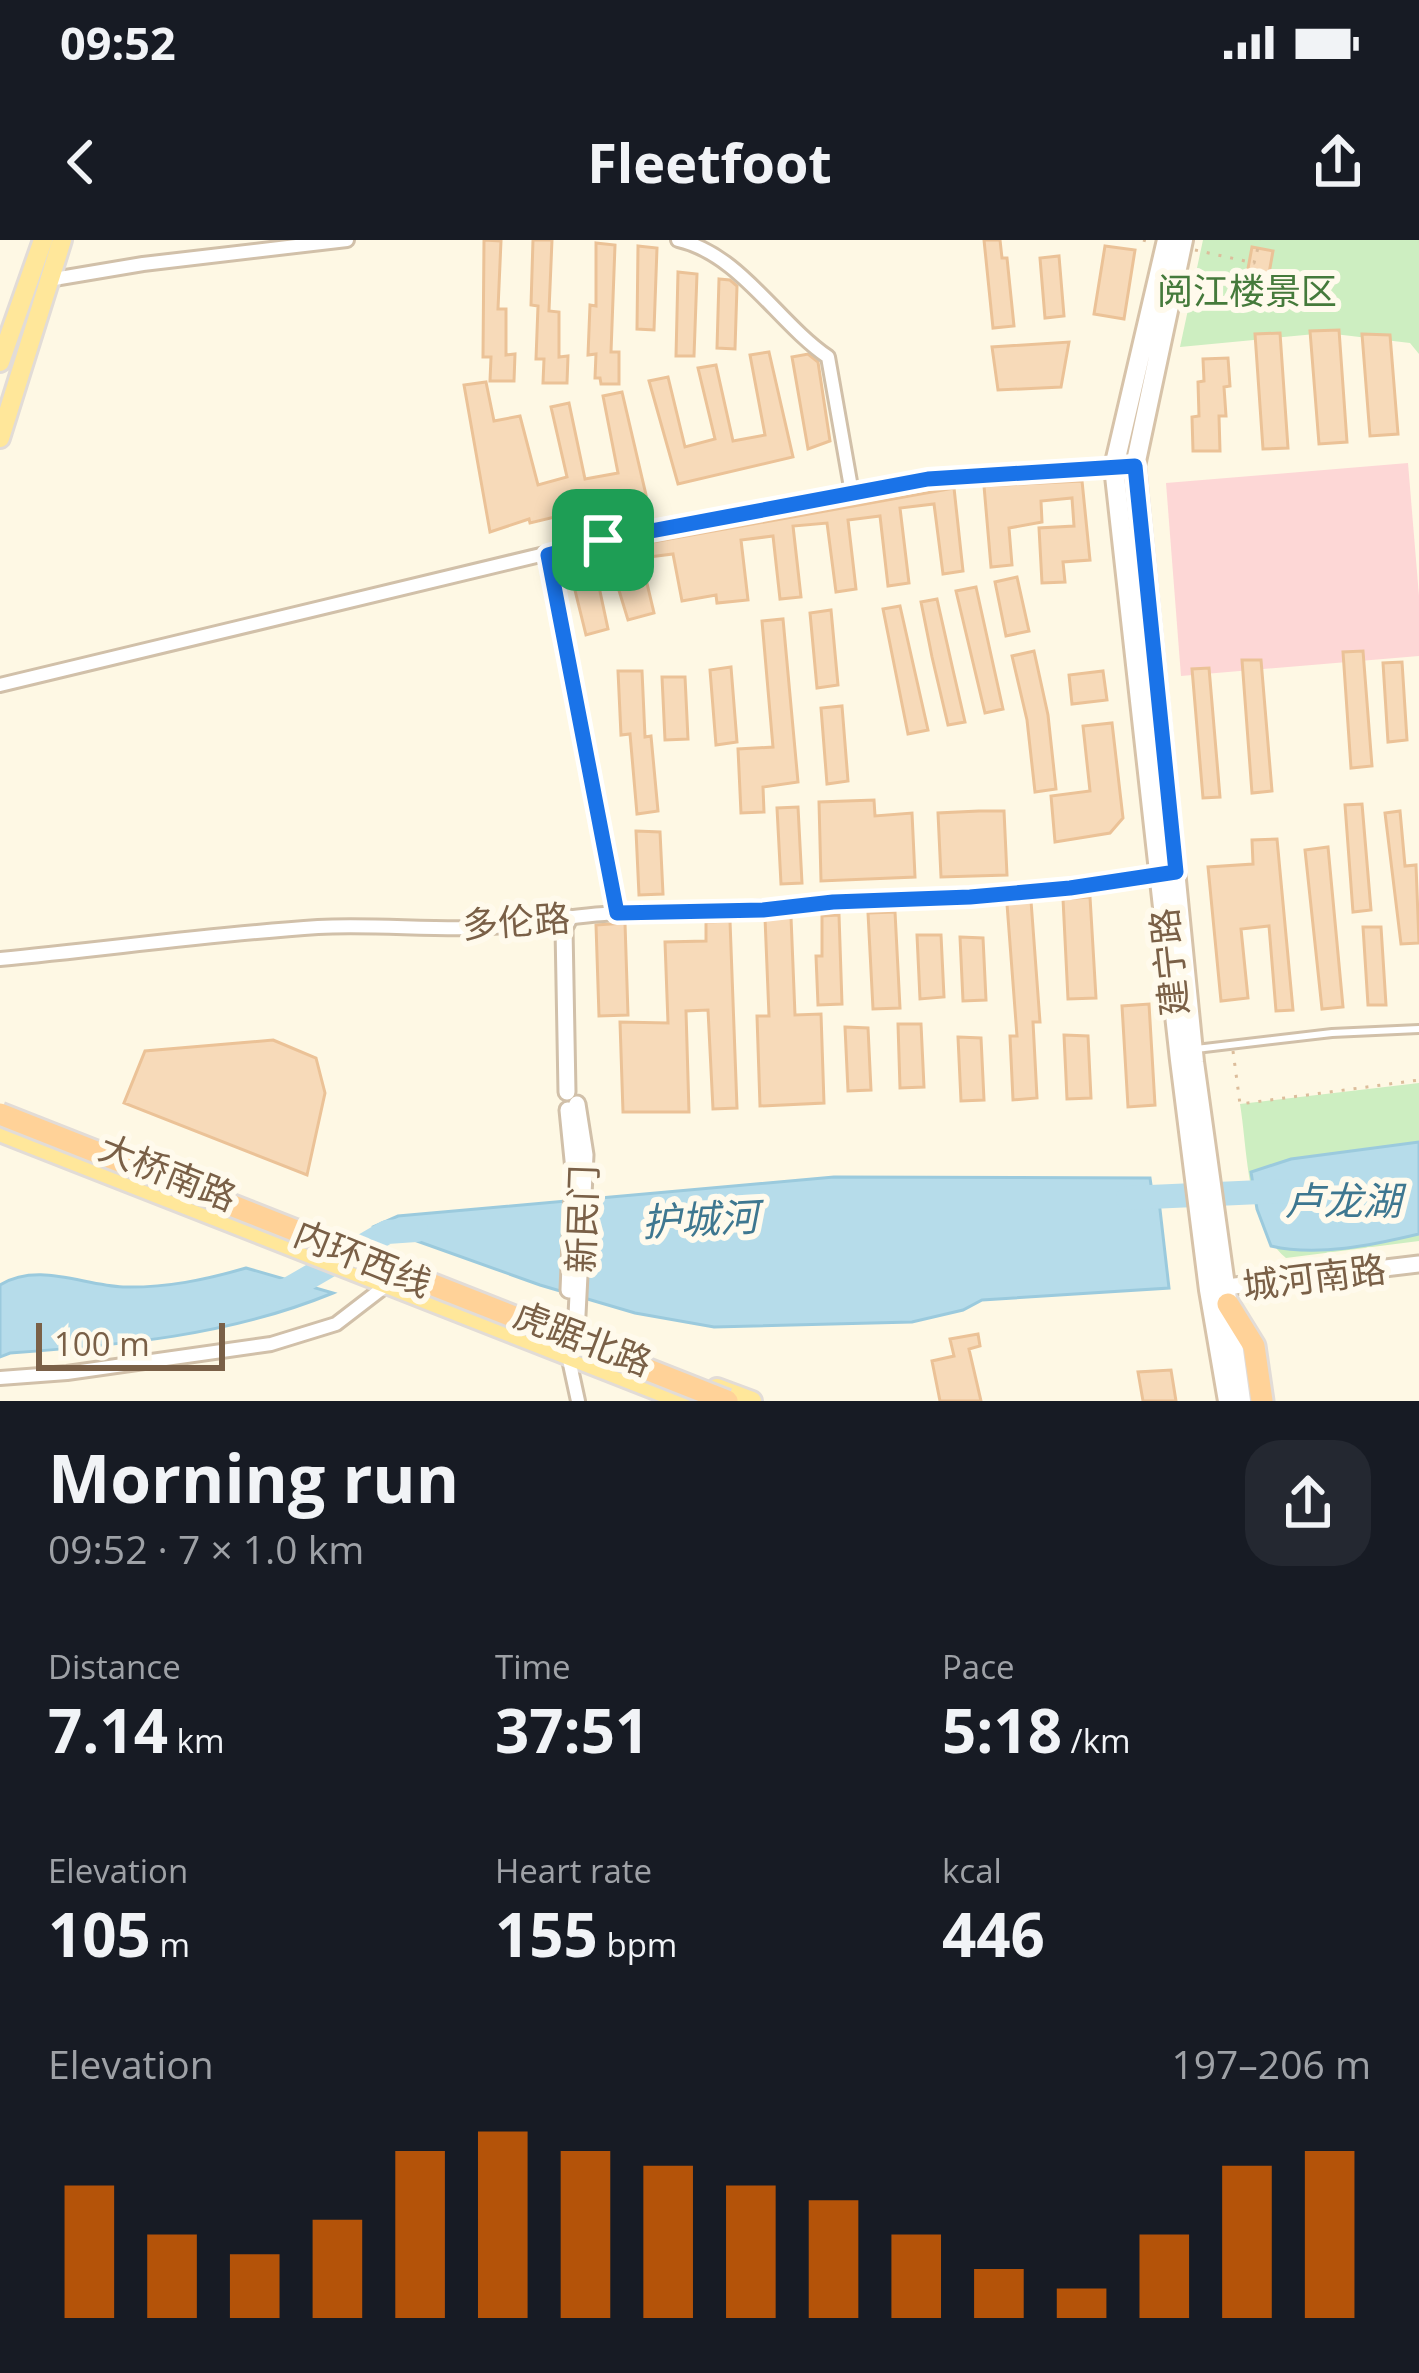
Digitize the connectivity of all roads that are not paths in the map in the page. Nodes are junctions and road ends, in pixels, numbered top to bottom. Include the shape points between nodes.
1 (43, 240) edge
2 (62, 240) edge
3 (347, 240) edge
4 (678, 240) edge
5 (1178, 242) edge
6 (48, 280) junction
7 (0, 362) edge
8 (0, 438) edge
9 (1135, 466) junction
10 (1114, 467) junction
11 (852, 493) junction
12 (548, 555) junction
13 (0, 685) edge
14 (1168, 873) junction
15 (617, 913) junction
16 (568, 918) junction
17 (0, 959) edge
18 (1419, 1029) edge
19 (1193, 1050) junction
20 (0, 1114) edge
21 (0, 1132) edge
22 (1200, 1164) junction
23 (1419, 1264) edge
24 (416, 1271) joint
25 (388, 1284) junction
26 (1222, 1288) junction
27 (570, 1344) junction
28 (0, 1378) edge
29 (578, 1401) edge
30 (684, 1401) edge
31 (703, 1401) edge
32 (727, 1401) edge
33 (752, 1401) edge
34 (1228, 1401) edge
35 (1241, 1401) edge
36 (1262, 1401) edge

1 - 7 main road
2 - 6 main road
3 - 6 street
4 - 11 street via 703,246 828,357
5 - 9 main road, 建宁路
5 - 10 main road, 建宁路
6 - 8 main road
9 - 10 street
9 - 14 main road, 建宁路
10 - 11 street via 928,479
10 - 14 main road, 建宁路
11 - 12 street
12 - 13 street
12 - 15 street
14 - 15 street, 多伦路 via 970,897
14 - 19 main road, 建宁路
14 - 22 main road, 建宁路
15 - 16 street, 多伦路
16 - 17 street, 多伦路 via 479,928 318,927
16 - 27 street, 新民门 via 572,1098 584,1138
18 - 19 lane
19 - 22 main road, 建宁路
20 - 24 main road, 大桥南路, bridge
20 - 31 highway, 内环西线, bridge
20 - 32 highway, 内环西线, bridge
21 - 25 main road, 大桥南路
22 - 26 main road, 建宁路
23 - 26 street, 城河南路
24 - 27 main road, 虎踞北路
25 - 27 main road, 大桥南路
25 - 28 street via 336,1324 271,1344
26 - 34 main road, 建宁路
26 - 35 main road, 建宁路
26 - 36 highway via 1254,1346
27 - 29 street
27 - 30 main road
27 - 33 main road, 虎踞北路

